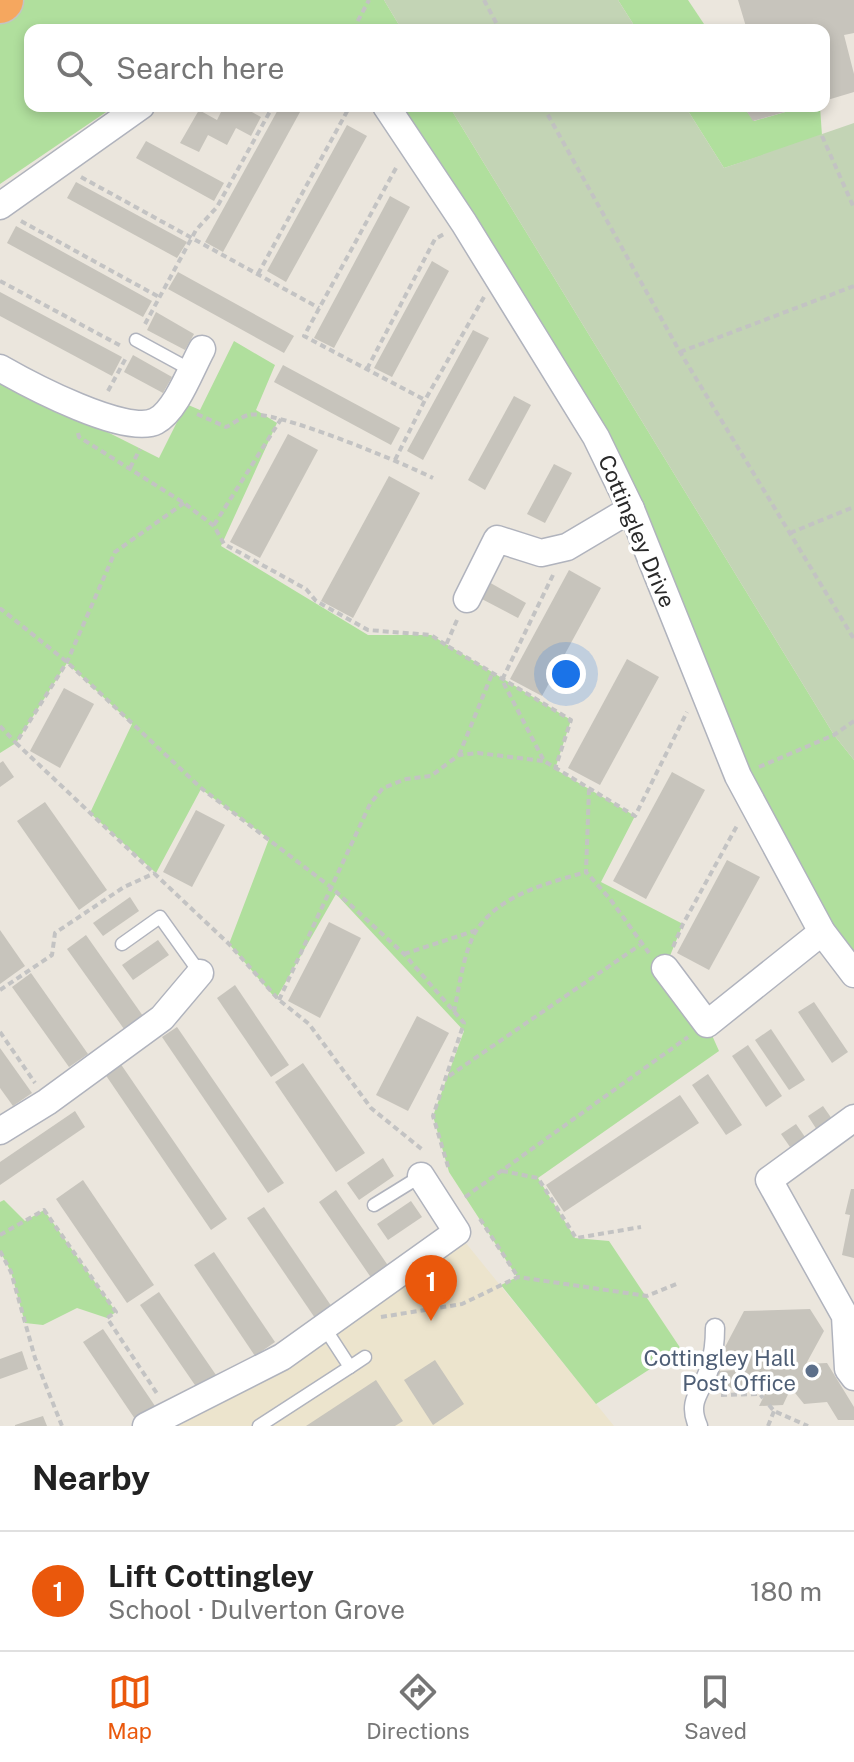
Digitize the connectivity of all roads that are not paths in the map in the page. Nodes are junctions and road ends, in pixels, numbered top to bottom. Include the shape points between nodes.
1 (132, 112) edge
2 (390, 112) edge
3 (7, 211) edge
4 (136, 340) road end
5 (197, 359) joint
6 (0, 368) edge
7 (631, 509) junction
8 (467, 599) road end
9 (822, 932) junction
10 (122, 944) dead end
11 (665, 968) road end
12 (200, 973) joint
13 (854, 974) edge
14 (854, 1118) edge
15 (0, 1131) edge
16 (429, 1164) joint
17 (374, 1205) dead end
18 (324, 1327) junction
19 (715, 1328) dead end
20 (365, 1357) dead end
21 (350, 1367) junction
22 (854, 1377) edge
23 (161, 1421) edge
24 (259, 1426) edge
25 (698, 1426) edge

1 - 3 street via 58,164
2 - 7 street, Cottingley Drive via 596,437
4 - 5 lane
5 - 6 street via 170,409 154,422 134,425 87,410
7 - 8 street via 567,547 541,553 497,539
7 - 9 street, Cottingley Drive via 738,776
9 - 11 street via 707,1024
9 - 13 street, Cottingley Drive
10 - 12 lane via 160,917
12 - 15 street via 162,1018
14 - 22 street via 769,1180 845,1316 848,1369
16 - 17 lane
16 - 18 street via 457,1232
18 - 21 lane
18 - 23 street via 282,1357
19 - 25 street via 710,1370 695,1398
20 - 21 lane
21 - 24 lane

